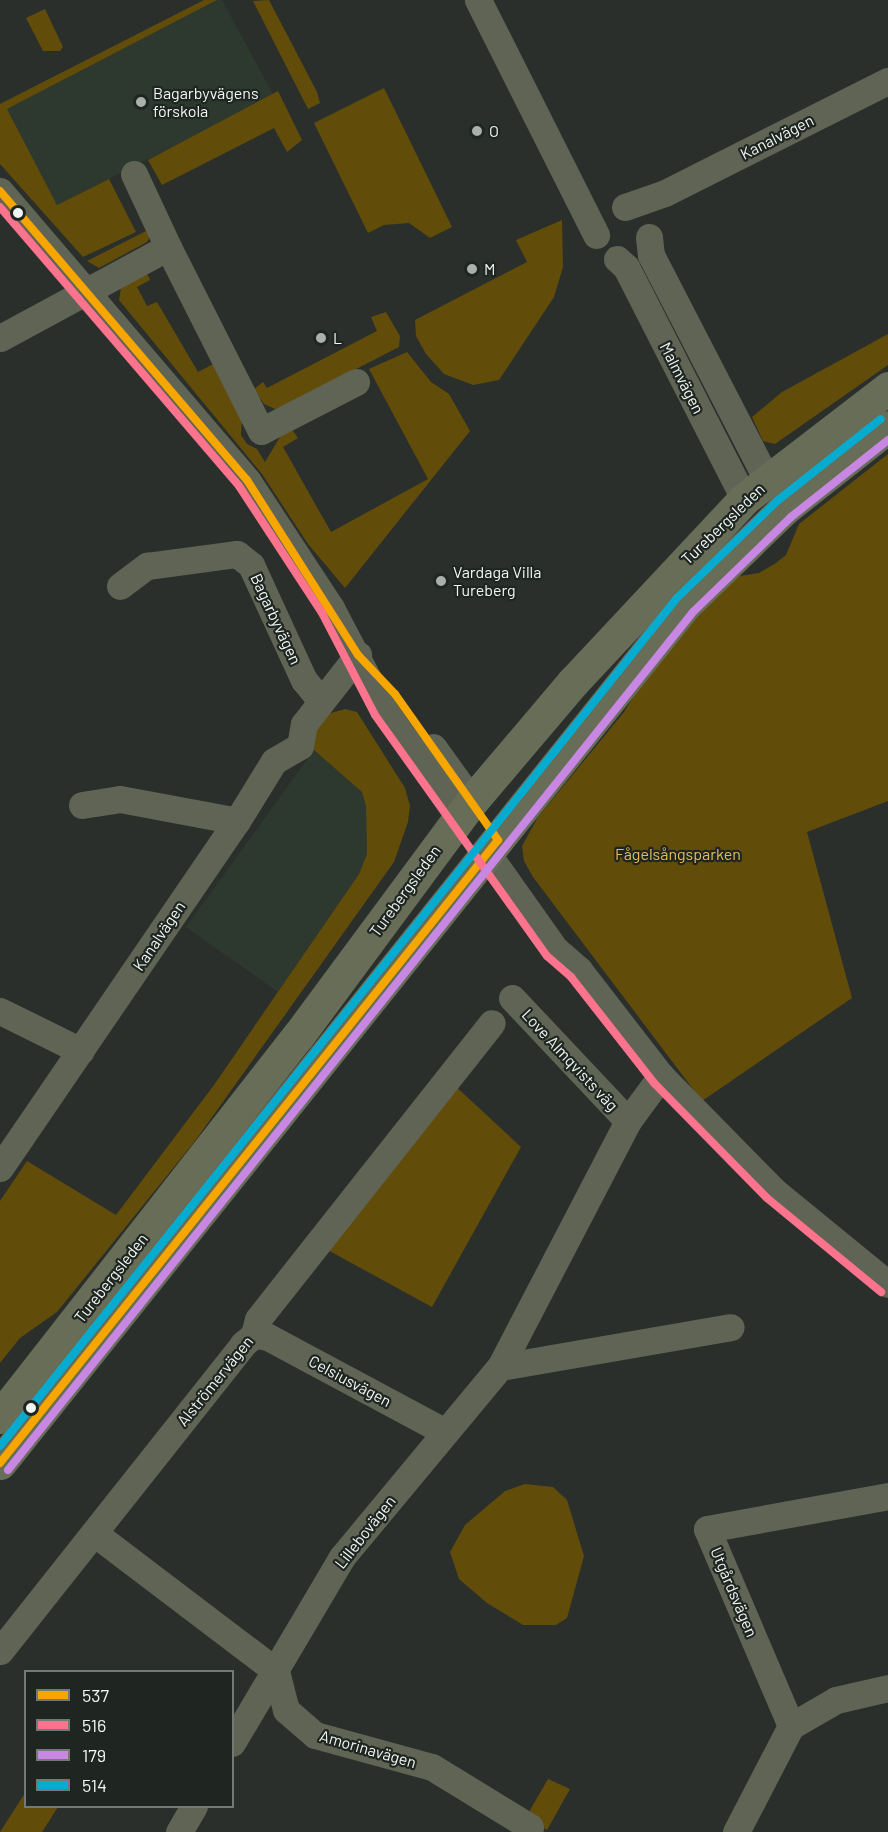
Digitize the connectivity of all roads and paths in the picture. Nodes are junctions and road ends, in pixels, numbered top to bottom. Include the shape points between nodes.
1 (478, 0) edge
2 (888, 81) edge
3 (134, 174) dead end
4 (0, 191) edge
5 (665, 193) junction
6 (578, 196) junction
7 (620, 207) junction
8 (649, 233) junction
9 (596, 234) junction
10 (168, 248) junction
11 (617, 259) junction
12 (87, 290) junction
13 (0, 338) edge
14 (356, 382) dead end
15 (888, 388) edge
16 (888, 427) edge
17 (756, 489) junction
18 (776, 517) junction
19 (120, 586) dead end
20 (358, 655) junction
21 (321, 701) junction
22 (82, 805) dead end
23 (466, 809) junction
24 (237, 821) junction
25 (492, 846) junction
26 (512, 998) dead end
27 (0, 1011) edge
28 (492, 1023) dead end
29 (81, 1051) junction
30 (661, 1076) junction
31 (628, 1121) junction
32 (0, 1168) edge
33 (888, 1284) edge
34 (731, 1327) dead end
35 (254, 1335) junction
36 (500, 1366) junction
37 (0, 1417) edge
38 (445, 1432) junction
39 (0, 1463) edge
40 (888, 1496) edge
41 (94, 1533) junction
42 (0, 1651) edge
43 (276, 1671) junction
44 (888, 1688) edge
45 (791, 1726) junction
46 (234, 1740) edge
47 (193, 1808) edge
48 (530, 1827) dead end
49 (179, 1832) edge
50 (736, 1832) edge

1 - 6 street
2 - 5 street, Kanalvägen
3 - 10 street
4 - 12 street
5 - 7 street, Kanalvägen
5 - 8 street
6 - 7 street
6 - 9 street
7 - 8 street via 641,214
7 - 9 street via 601,218
8 - 11 street via 641,252
8 - 17 street, Malmvägen via 651,255
9 - 11 street via 603,251
10 - 12 street
10 - 14 street via 261,431
11 - 17 street, Malmvägen via 626,267
12 - 13 street
12 - 20 street via 247,480
15 - 17 main road, Turebergsleden
16 - 18 main road, Turebergsleden
17 - 18 main road
17 - 23 main road, Turebergsleden via 573,682
18 - 25 main road, Turebergsleden via 685,605
19 - 21 street, Bagarbyvägen via 147,566 237,554 251,565 304,680
20 - 21 street, Kanalvägen
20 - 23 street via 384,709
21 - 24 street, Kanalvägen via 304,724 300,746 274,761
22 - 24 street via 120,798
23 - 25 main road
23 - 37 main road, Turebergsleden via 298,1036
24 - 29 street, Kanalvägen
25 - 30 street via 566,937 579,970
25 - 39 main road, Turebergsleden
26 - 31 street, Love Almqvists väg
27 - 29 street
28 - 35 street, Alströmervägen via 258,1319
29 - 32 street, Kanalvägen
30 - 31 street, Lillebovägen
30 - 33 street via 774,1191
31 - 36 street, Lillebovägen
34 - 36 street
35 - 38 street, Celsiusvägen via 268,1337
35 - 41 street, Alströmervägen
36 - 38 street, Lillebovägen
38 - 43 street, Lillebovägen via 342,1557
40 - 45 street, Utgårdsvägen via 707,1529
41 - 42 street, Alströmervägen
41 - 43 street
43 - 46 street, Lillebovägen
43 - 48 street, Amorinavägen via 286,1710 315,1735 432,1767
44 - 45 street via 836,1700
45 - 50 street
47 - 49 street

